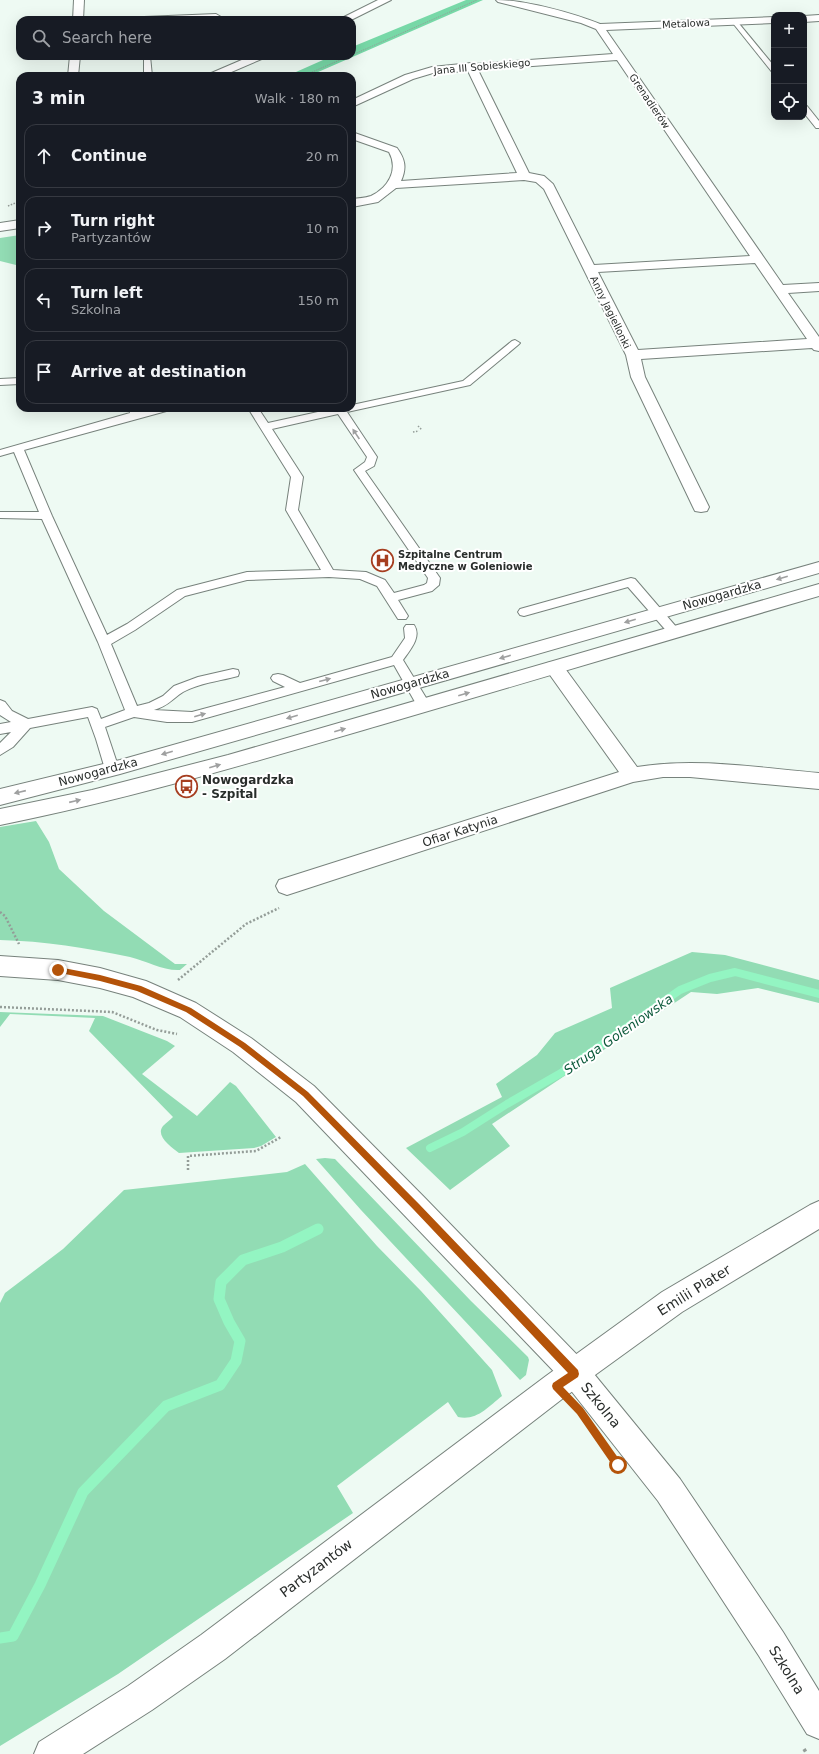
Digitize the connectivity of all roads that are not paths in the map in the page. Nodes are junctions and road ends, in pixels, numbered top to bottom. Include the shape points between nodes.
1 (79, 0) edge
2 (386, 0) edge
3 (501, 0) edge
4 (215, 6) dead end
5 (78, 16) edge
6 (216, 16) edge
7 (352, 16) edge
8 (819, 18) edge
9 (807, 19) edge
10 (771, 20) edge
11 (734, 21) junction
12 (599, 27) junction
13 (620, 57) junction
14 (75, 60) edge
15 (147, 60) edge
16 (248, 60) edge
17 (471, 66) junction
18 (771, 67) edge
19 (73, 72) edge
20 (148, 72) edge
21 (218, 72) edge
22 (356, 102) edge
23 (807, 112) edge
24 (819, 126) edge
25 (356, 136) edge
26 (524, 176) junction
27 (394, 186) junction
28 (356, 202) edge
29 (16, 225) edge
30 (0, 227) edge
31 (758, 259) junction
32 (590, 269) junction
33 (819, 287) edge
34 (779, 290) junction
35 (515, 343) dead end
36 (817, 345) edge
37 (632, 356) junction
38 (16, 381) edge
39 (0, 382) edge
40 (356, 407) edge
41 (131, 412) edge
42 (256, 412) edge
43 (334, 412) edge
44 (350, 412) edge
45 (266, 427) junction
46 (18, 448) junction
47 (0, 453) edge
48 (701, 507) dead end
49 (0, 515) edge
50 (46, 516) junction
51 (819, 567) edge
52 (329, 573) junction
53 (819, 590) edge
54 (391, 598) junction
55 (524, 612) dead end
56 (658, 613) junction
57 (402, 616) dead end
58 (410, 628) dead end
59 (674, 632) junction
60 (104, 642) junction
61 (397, 660) junction
62 (554, 668) junction
63 (233, 674) dead end
64 (278, 678) dead end
65 (411, 684) junction
66 (298, 687) junction
67 (424, 706) junction
68 (0, 707) edge
69 (133, 712) junction
70 (26, 724) junction
71 (98, 725) junction
72 (0, 729) edge
73 (6, 740) edge
74 (0, 750) edge
75 (112, 769) junction
76 (632, 775) junction
77 (819, 781) edge
78 (0, 797) edge
79 (0, 817) edge
80 (287, 886) road end
81 (0, 966) edge
82 (819, 1214) edge
83 (575, 1374) junction
84 (819, 1722) edge
85 (51, 1754) edge

1 - 5 street
2 - 7 street
3 - 12 street
4 - 6 street
8 - 9 street
10 - 11 street, Metalowa
11 - 12 street, Metalowa
11 - 18 lane
12 - 13 street, Grenadierów
13 - 17 street, Jana III Sobieskiego
13 - 31 street, Grenadierów
14 - 19 street
15 - 20 lane
16 - 21 street
17 - 22 street, Jana III Sobieskiego via 421,73
17 - 26 street
23 - 24 lane
25 - 27 street via 396,153 400,171
26 - 27 street, Anny Jagiellonki
26 - 32 street, Anny Jagiellonki via 545,182
27 - 28 street, Anny Jagiellonki via 374,199
29 - 30 street
31 - 32 street
31 - 34 street, Grenadierów
32 - 37 street, Anny Jagiellonki
33 - 34 street
34 - 36 street, Grenadierów
35 - 40 lane via 466,383
36 - 37 street, Grenadierów
37 - 48 street, Anny Jagiellonki via 638,377
38 - 39 lane
41 - 46 lane
42 - 45 lane
43 - 45 lane
54 -> 44 lane via 428,588 433,584 434,578 358,470 370,464 372,457
45 - 52 lane via 298,477 292,510
46 - 47 lane
46 - 50 lane
49 - 50 lane
50 - 60 lane
51 -> 56 street, Nowogardzka
52 - 54 lane via 362,575 381,583
52 - 60 lane via 247,576 181,593
53 - 59 street, Nowogardzka
54 - 57 lane
55 - 56 lane via 631,582
56 - 59 lane
56 -> 65 street, Nowogardzka
58 - 61 lane via 411,638
59 - 62 street, Nowogardzka
60 - 69 lane
61 - 65 lane
66 -> 61 lane
67 -> 62 street, Nowogardzka
62 - 76 street
63 - 69 lane via 203,680 179,689 168,699 154,706
64 - 66 lane
65 - 67 lane
65 -> 75 street, Nowogardzka
69 -> 66 lane via 167,717 192,717
79 -> 67 street, Nowogardzka via 181,776
68 - 70 lane
69 - 71 lane
70 - 71 lane via 92,712
70 - 72 lane
70 - 73 lane
71 - 75 lane
73 - 74 lane via 8,744
75 -> 78 street, Nowogardzka
76 - 77 street, Ofiar Katynia via 663,770 690,770
76 - 80 street, Ofiar Katynia
81 - 83 street, Szkolna via 58,970 138,988 188,1010 242,1045 305,1094
82 - 83 street, Emilii Plater via 672,1302
83 - 84 street, Szkolna via 669,1490 771,1644
83 - 85 street, Partyzantów via 504,1425 213,1647 140,1698

